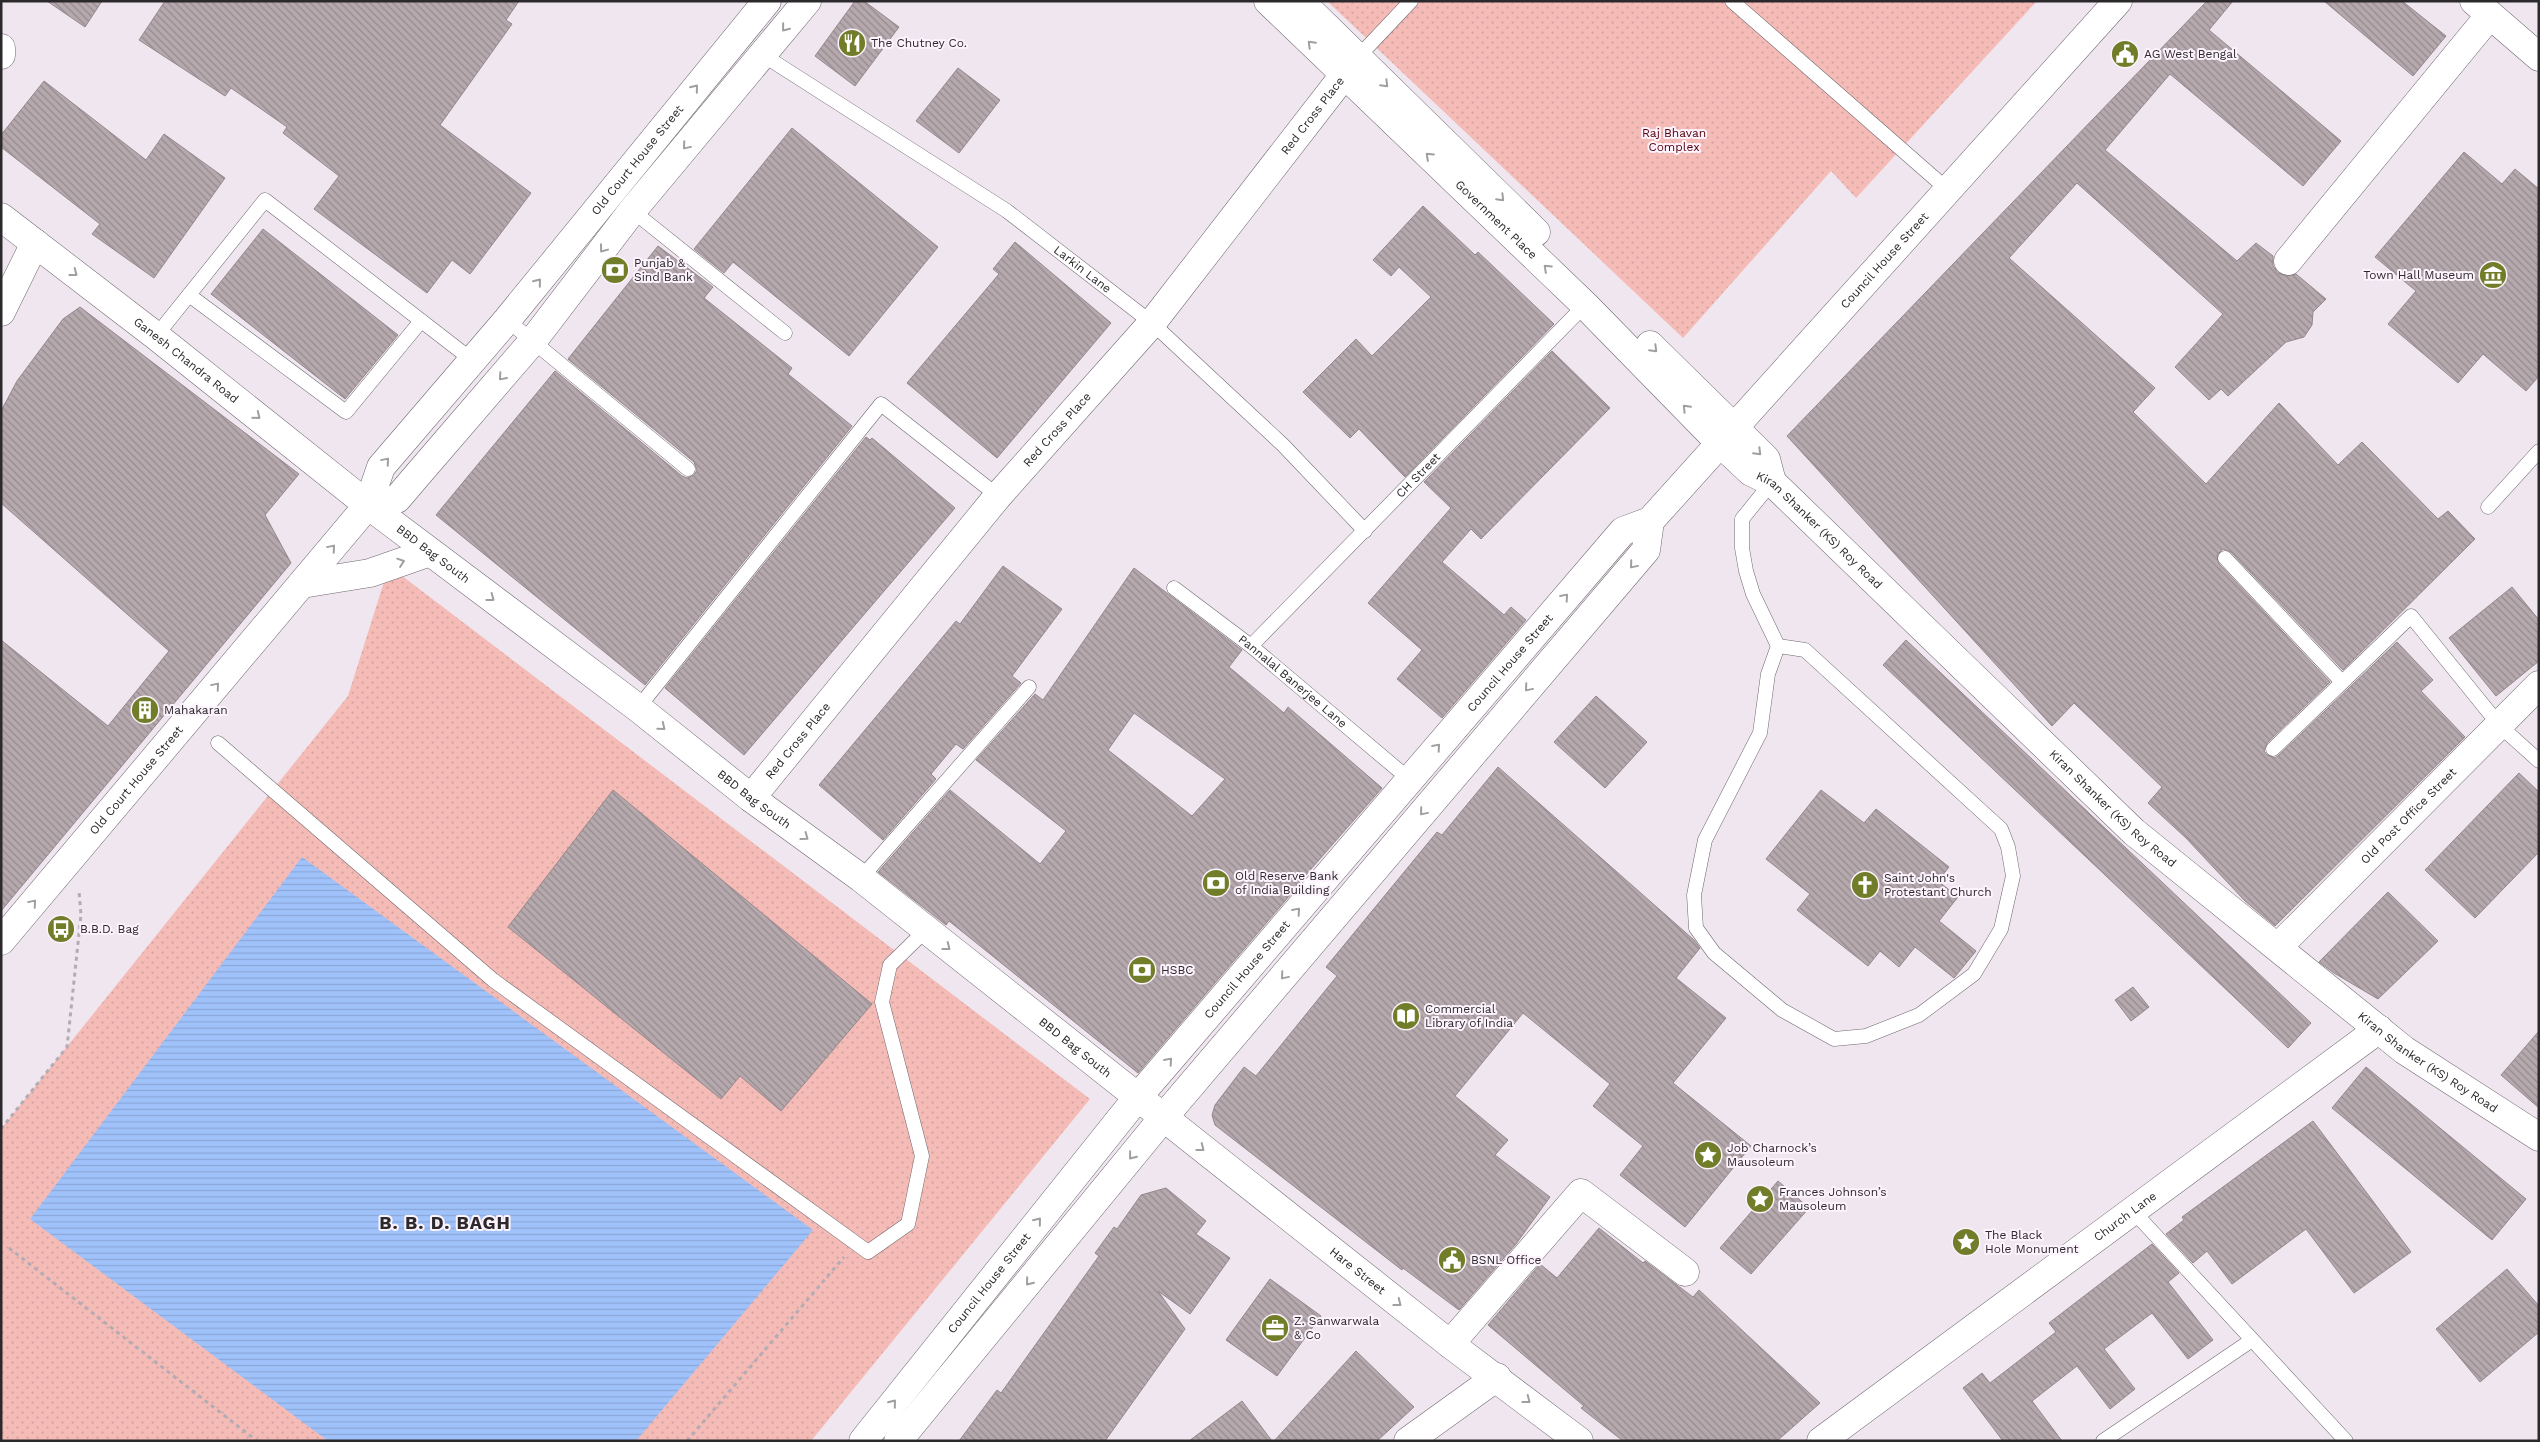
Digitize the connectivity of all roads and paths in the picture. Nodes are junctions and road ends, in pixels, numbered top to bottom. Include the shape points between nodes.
1 (767, 1) edge
2 (807, 1) edge
3 (1268, 1) edge
4 (1300, 1) edge
5 (1411, 1) edge
6 (1732, 1) edge
7 (2118, 1) edge
8 (2482, 8) edge
9 (1, 48) edge
10 (1, 55) edge
11 (763, 55) junction
12 (2539, 57) edge
13 (1351, 67) junction
14 (1948, 190) junction
15 (609, 193) junction
16 (632, 211) junction
17 (1, 217) edge
18 (35, 243) junction
19 (2288, 261) dead end
20 (189, 295) junction
21 (1585, 305) junction
22 (1, 312) edge
23 (507, 320) junction
24 (421, 321) junction
25 (1152, 322) junction
26 (785, 333) dead end
27 (156, 336) junction
28 (532, 342) junction
29 (472, 360) junction
30 (1727, 435) junction
31 (2539, 451) edge
32 (688, 468) dead end
33 (1772, 482) junction
34 (998, 496) junction
35 (368, 505) junction
36 (2488, 507) dead end
37 (1650, 521) junction
38 (1365, 531) junction
39 (430, 552) junction
40 (2225, 558) dead end
41 (302, 584) junction
42 (1174, 588) dead end
43 (1251, 646) junction
44 (1778, 646) junction
45 (2342, 682) junction
46 (2539, 684) edge
47 (1029, 687) dead end
48 (638, 708) junction
49 (2500, 726) junction
50 (218, 743) dead end
51 (2273, 749) dead end
52 (2539, 761) edge
53 (1410, 779) junction
54 (751, 798) junction
55 (861, 878) junction
56 (81, 915) dead end
57 (926, 930) junction
58 (1, 941) edge
59 (2278, 948) junction
60 (2379, 1029) junction
61 (1137, 1098) junction
62 (1163, 1118) junction
63 (1, 1130) edge
64 (2539, 1137) edge
65 (2133, 1211) junction
66 (10, 1248) dead end
67 (849, 1251) dead end
68 (1685, 1272) dead end
69 (2252, 1340) junction
70 (1450, 1344) junction
71 (1497, 1377) junction
72 (257, 1441) edge
73 (687, 1441) edge
74 (863, 1441) edge
75 (898, 1441) edge
76 (1408, 1441) edge
77 (1579, 1441) edge
78 (1822, 1441) edge
79 (2103, 1441) edge
80 (2346, 1441) edge

15 -> 1 street, Old Court House Street
2 -> 11 street
13 -> 3 street, Government Place
4 - 13 street
5 - 13 lane
6 - 14 lane
7 - 14 street, Council House Street
8 - 12 street
8 - 19 street
9 - 10 street
11 -> 16 street
11 - 25 lane, Larkin Lane via 1007,211
21 -> 13 street, Government Place
13 - 25 street, Red Cross Place
13 -> 30 street
14 - 30 street, Council House Street
15 - 16 lane
23 -> 15 street, Old Court House Street
16 - 26 lane
16 -> 28 street
17 - 18 street, Ganesh Chandra Road
18 - 22 street
18 -> 27 street, Ganesh Chandra Road
20 - 24 lane via 346,412
20 - 24 lane via 265,200
20 - 27 lane
30 -> 21 street, Government Place
21 - 38 lane, CH Street
23 - 28 lane
23 - 29 street, Old Court House Street
24 - 29 lane
25 - 34 street, Red Cross Place
25 - 38 lane, Larkin Lane via 1283,445
27 -> 35 street, Ganesh Chandra Road
28 - 32 lane
28 -> 35 street via 396,499
35 -> 29 street, Old Court House Street via 381,467
30 - 33 street, Kiran Shanker (KS) Roy Road via 1751,472
30 - 37 street, Council House Street
31 - 36 lane
33 - 44 lane via 1742,519 1742,548 1753,594
33 - 59 street, Kiran Shanker (KS) Roy Road via 2134,832
34 - 48 lane via 882,404
34 - 54 street, Red Cross Place
35 - 39 street, BBD Bag South
41 -> 35 street, Old Court House Street
53 -> 37 street, Council House Street via 1623,531
37 -> 62 street via 1646,550
38 - 43 lane, CH Street
41 -> 39 street via 370,573
39 -> 48 street, BBD Bag South
40 - 45 lane
58 -> 41 street, Old Court House Street
42 - 43 lane, Pannalal Banerjee Lane
43 - 53 lane, Pannalal Banerjee Lane
44 - 44 lane via 1768,674 1760,733 1705,840 1694,895 1696,928 1714,953 1782,1010 1834,1039 1866,1036 1919,1015 1974,974 2001,929 2013,876 2008,847 2001,829 1804,650
45 - 49 lane via 2411,616
45 - 51 lane
46 - 49 street, Old Post Office Street
47 - 55 lane
48 -> 54 street, BBD Bag South
49 - 52 lane
49 - 59 street, Old Post Office Street
50 - 57 lane via 494,980 868,1252 908,1224 922,1156 882,1002 890,965
61 -> 53 street, Council House Street
54 -> 55 street, BBD Bag South
55 - 57 street, BBD Bag South
56 - 63 path via 67,1047
57 -> 61 street, BBD Bag South
59 - 60 street, Kiran Shanker (KS) Roy Road
60 - 64 street, Kiran Shanker (KS) Roy Road via 2404,1050
60 - 65 street, Church Lane
61 - 62 street, Hare Street
74 -> 61 street, Council House Street
62 -> 70 street, Hare Street
62 -> 75 street
65 - 69 lane
65 - 78 street, Church Lane
66 - 72 path
67 - 73 path
68 - 70 street via 1581,1193
69 - 79 lane
69 - 80 lane
70 - 71 street, Hare Street
71 - 76 street
71 -> 77 street, Hare Street

